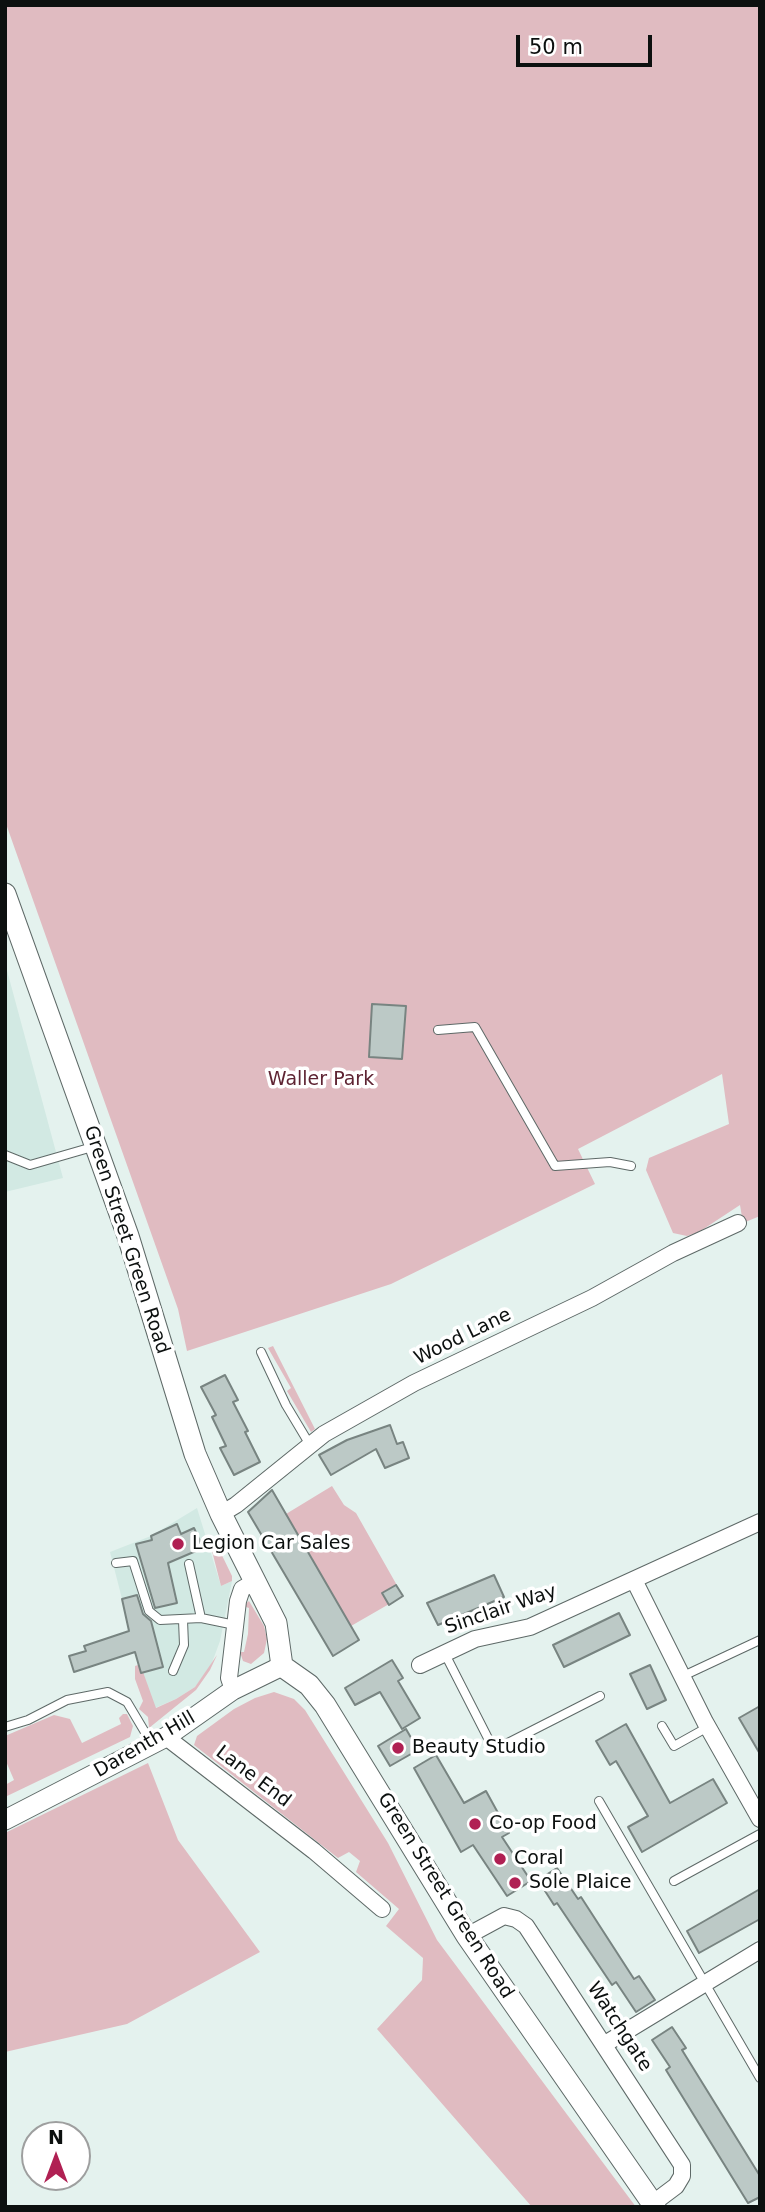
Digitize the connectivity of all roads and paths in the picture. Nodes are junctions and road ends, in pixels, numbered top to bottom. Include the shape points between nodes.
1 (5, 894) edge
2 (438, 1030) dead end
3 (96, 1146) junction
4 (5, 1155) edge
5 (631, 1167) dead end
6 (738, 1223) dead end
7 (261, 1352) dead end
8 (310, 1445) junction
9 (221, 1514) junction
10 (760, 1522) edge
11 (116, 1563) dead end
12 (189, 1564) dead end
13 (634, 1580) junction
14 (254, 1581) junction
15 (201, 1618) junction
16 (183, 1620) junction
17 (235, 1625) junction
18 (760, 1640) edge
19 (444, 1652) junction
20 (420, 1665) dead end
21 (282, 1666) junction
22 (173, 1671) dead end
23 (681, 1676) junction
24 (233, 1690) junction
25 (600, 1696) dead end
26 (706, 1725) junction
27 (6, 1726) edge
28 (662, 1726) dead end
29 (159, 1741) junction
30 (599, 1801) dead end
31 (760, 1819) edge
32 (5, 1820) edge
33 (760, 1834) edge
34 (674, 1881) dead end
35 (382, 1909) dead end
36 (467, 1936) junction
37 (760, 1950) edge
38 (706, 1984) junction
39 (606, 2044) junction
40 (760, 2078) edge
41 (653, 2205) edge

1 - 3 main road, Green Street Green Road
2 - 5 lane via 475,1027 555,1166 610,1162
3 - 4 lane via 30,1165
3 - 9 main road, Green Street Green Road via 195,1454
6 - 8 street, Wood Lane via 414,1384
7 - 8 lane
8 - 9 street, Wood Lane
9 - 14 main road, Green Street Green Road
10 - 13 street, Sinclair Way
11 - 16 lane via 133,1561 150,1614 163,1622
12 - 15 lane
13 - 19 street, Sinclair Way via 530,1627 475,1639
13 - 23 street
14 - 17 street via 240,1594
14 - 21 main road, Green Street Green Road via 276,1623
15 - 16 lane
15 - 17 lane
16 - 22 lane via 184,1645
17 - 24 street via 229,1678
18 - 23 lane
19 - 20 street, Sinclair Way
19 - 25 lane via 495,1750
21 - 24 street, Darenth Hill
21 - 36 main road, Green Street Green Road via 309,1685 325,1705
23 - 26 street
24 - 29 street, Darenth Hill
26 - 28 lane via 674,1746
26 - 31 street
27 - 29 lane via 67,1700 108,1692 127,1702
29 - 32 street, Darenth Hill
29 - 35 street, Lane End via 314,1851
30 - 38 lane
33 - 34 lane
36 - 39 street, Watchgate via 504,1916 526,1926
36 - 41 main road, Green Street Green Road
37 - 38 street
38 - 39 street
38 - 40 lane
39 - 41 street, Watchgate via 682,2165 676,2186

